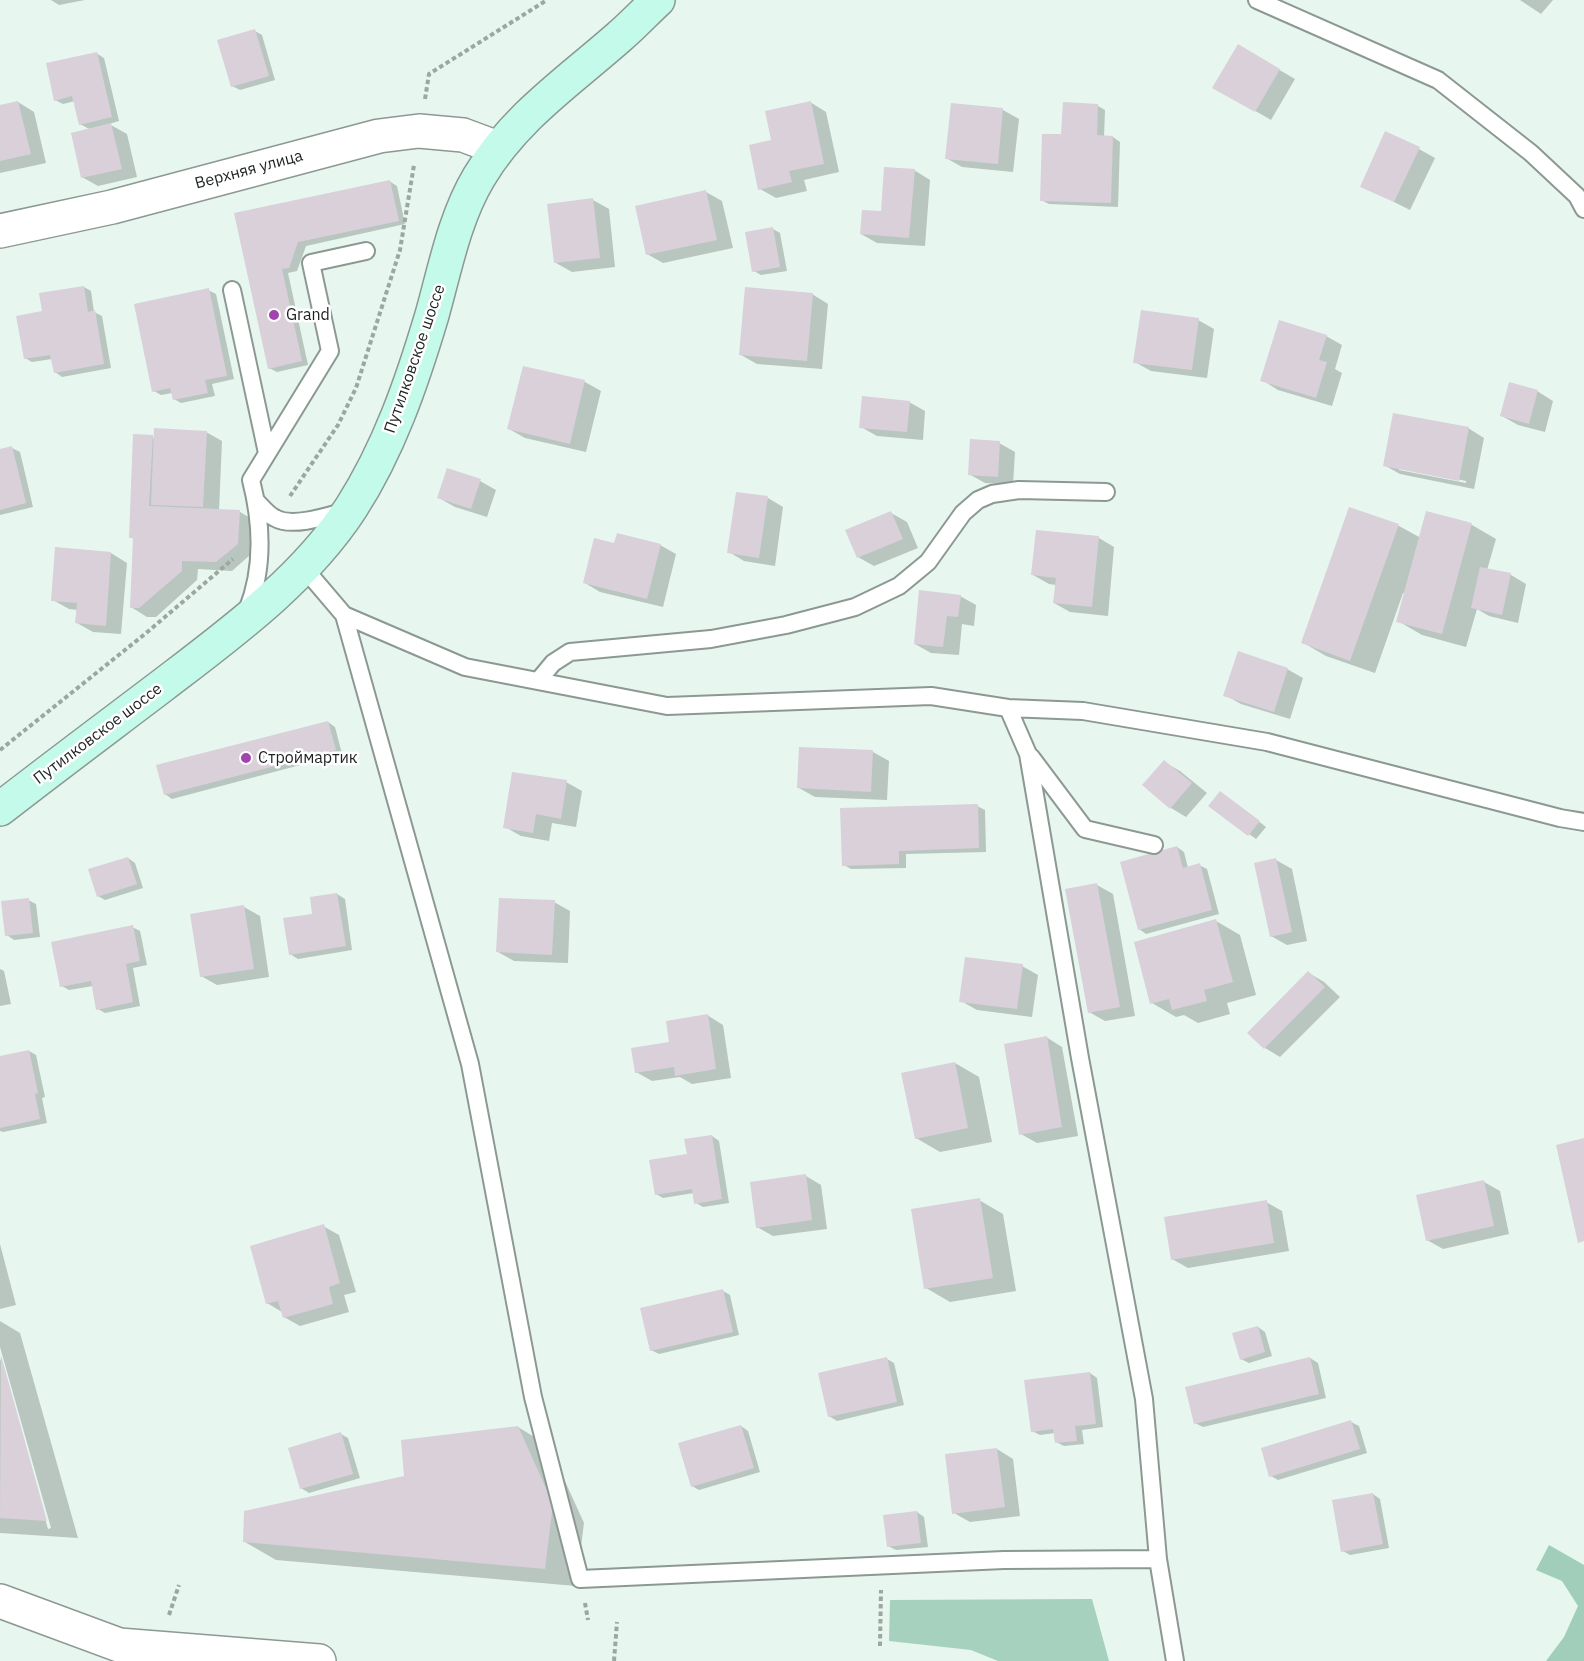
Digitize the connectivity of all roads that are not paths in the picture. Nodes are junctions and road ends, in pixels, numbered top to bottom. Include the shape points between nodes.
1 (658, 0) edge
2 (1257, 0) edge
3 (498, 148) junction
4 (1584, 209) edge
5 (0, 231) edge
6 (366, 251) dead end
7 (232, 290) dead end
8 (267, 453) junction
9 (1106, 492) dead end
10 (257, 502) junction
11 (350, 510) junction
12 (304, 568) junction
13 (344, 615) junction
14 (242, 622) junction
15 (538, 681) junction
16 (1008, 708) junction
17 (1028, 754) junction
18 (0, 808) edge
19 (1584, 822) edge
20 (1154, 845) dead end
21 (1158, 1559) junction
22 (0, 1601) edge
23 (319, 1661) edge
24 (1175, 1661) edge

1 - 3 main road, Путилковское шоссе via 549,94
2 - 4 lane via 1438,80 1531,153 1577,196
3 - 5 street, Верхняя улица via 463,135 419,131 379,136 112,207
3 - 11 main road, Путилковское шоссе via 457,226 394,427
6 - 8 lane via 311,263 330,351
7 - 8 lane
8 - 10 lane via 251,480
9 - 15 lane via 1019,490 992,494 963,513 928,562 899,586 855,606 786,625 711,639 570,652 553,663
10 - 11 lane via 275,519 291,522
10 - 14 lane via 259,561 254,593
11 - 12 main road, Путилковское шоссе
12 - 13 lane
12 - 14 main road, Путилковское шоссе
13 - 15 lane via 465,667
13 - 21 lane via 470,1064 533,1397 580,1579 1004,1560
14 - 18 main road, Путилковское шоссе
15 - 16 lane via 667,706 932,696
16 - 17 lane
16 - 19 lane via 1083,711 1267,742
17 - 20 lane via 1085,829
17 - 21 lane via 1144,1400
21 - 24 lane
22 - 23 street via 120,1645

